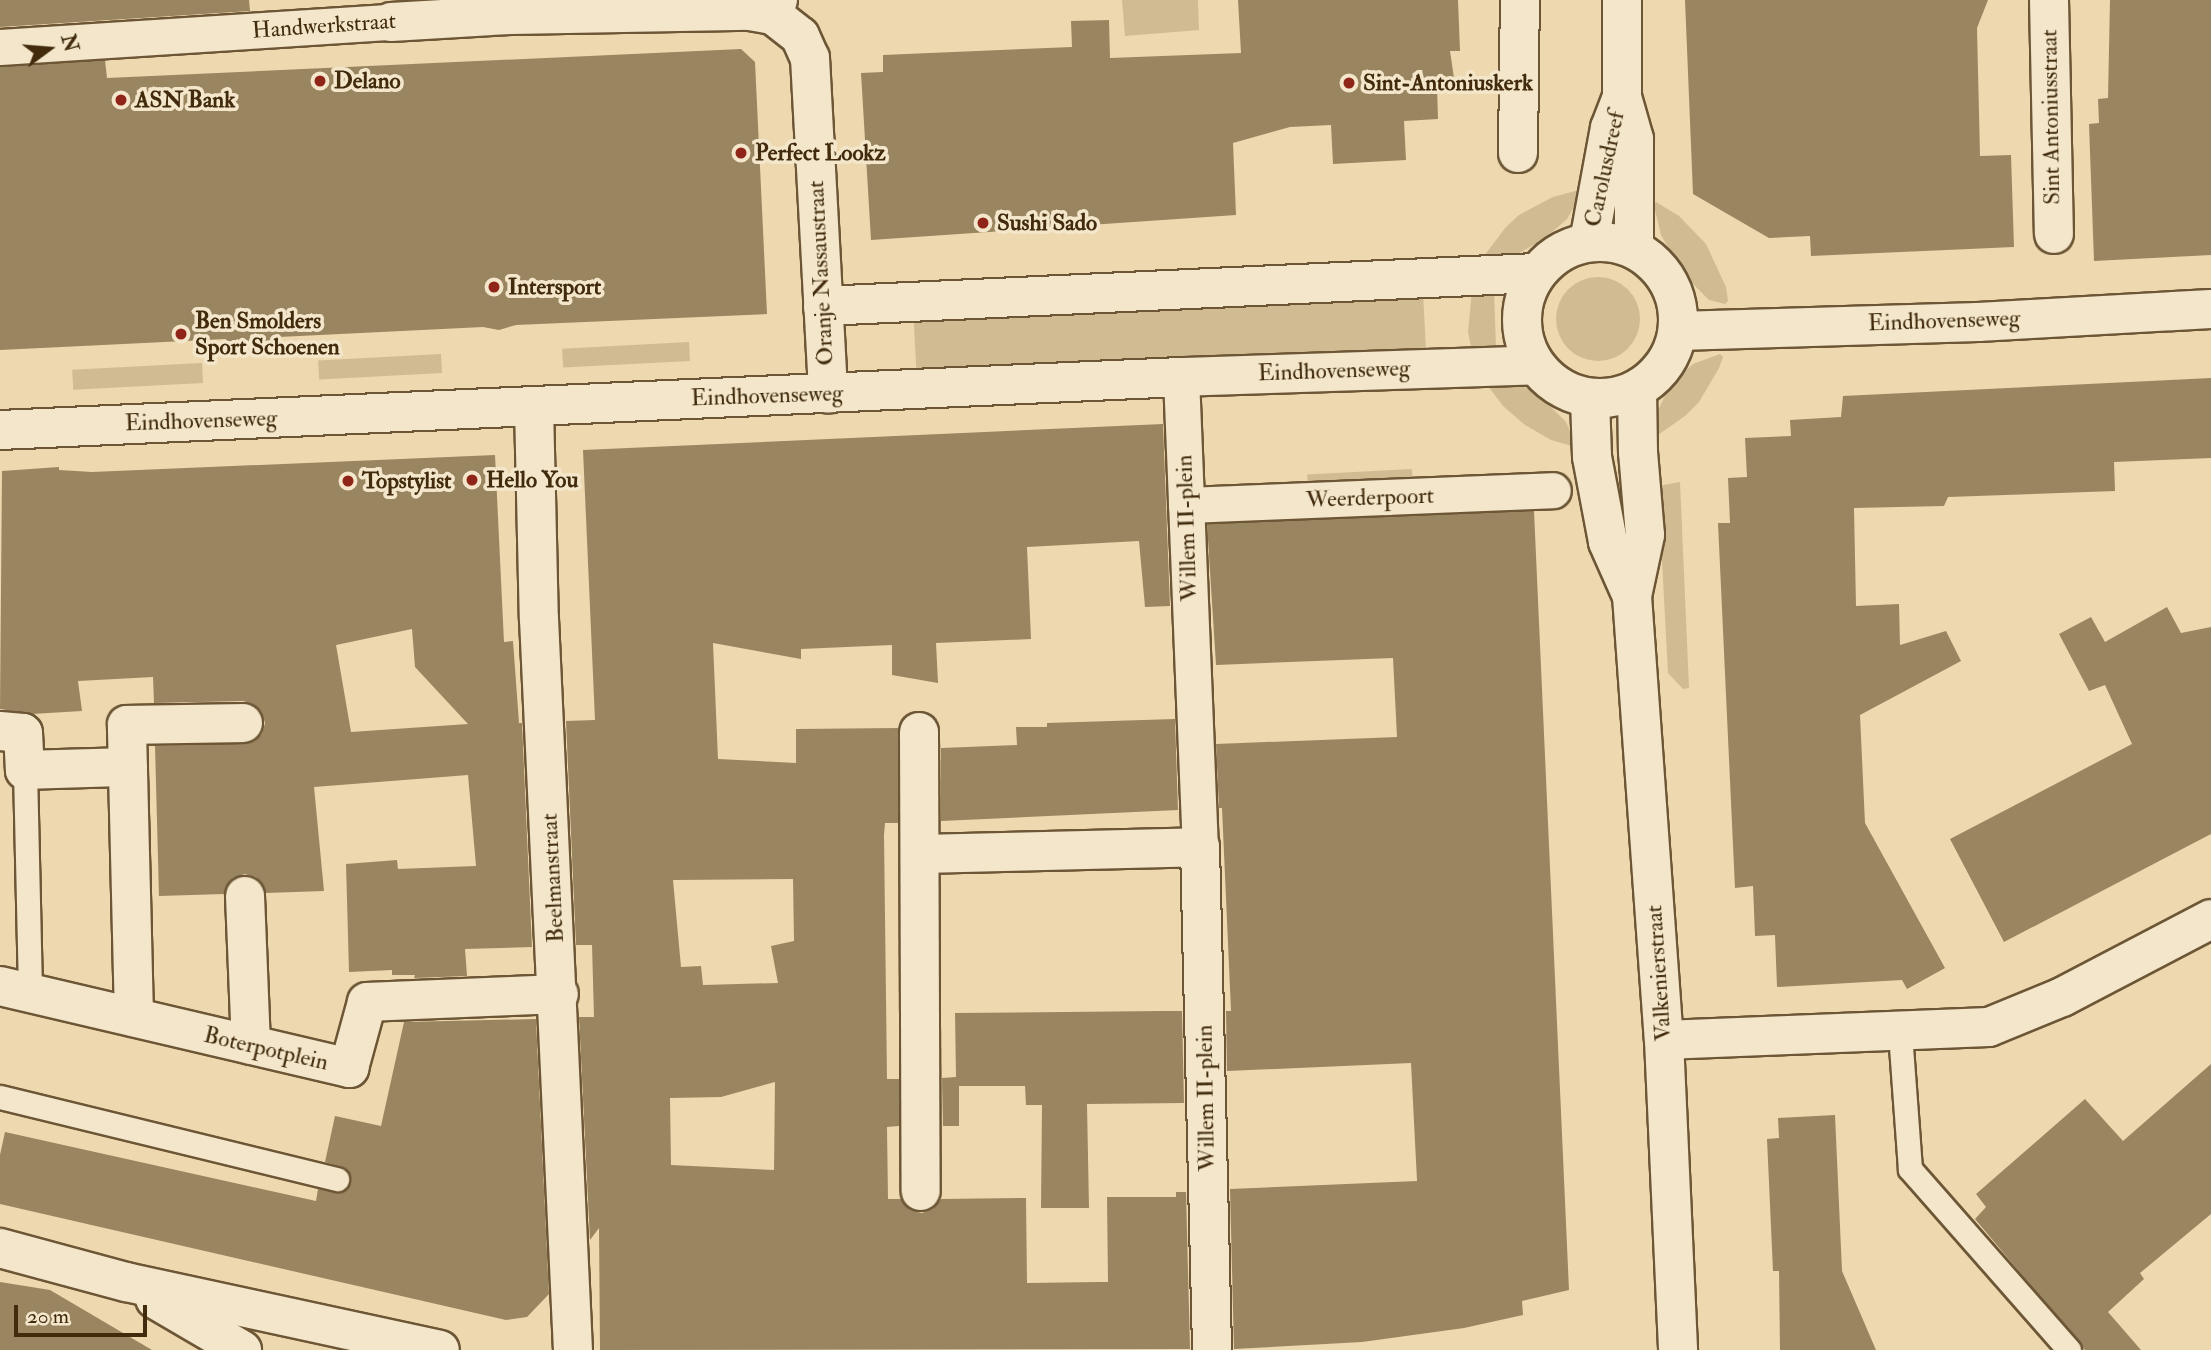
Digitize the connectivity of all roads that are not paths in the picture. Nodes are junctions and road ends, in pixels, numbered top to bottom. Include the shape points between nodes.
1 (1520, 0) edge
2 (1622, 0) edge
3 (2049, 0) edge
4 (508, 7) edge
5 (776, 8) edge
6 (387, 11) edge
7 (0, 47) edge
8 (1622, 97) junction
9 (1518, 153) dead end
10 (2054, 234) dead end
11 (1589, 242) junction
12 (1634, 249) junction
13 (1536, 274) junction
14 (823, 306) junction
15 (2211, 309) edge
16 (1678, 331) junction
17 (1534, 365) junction
18 (1181, 377) junction
19 (1637, 390) junction
20 (828, 394) junction
21 (1590, 398) junction
22 (534, 406) junction
23 (0, 430) edge
24 (1553, 490) dead end
25 (1186, 505) junction
26 (1632, 596) junction
27 (243, 723) dead end
28 (0, 731) edge
29 (919, 732) dead end
30 (128, 767) junction
31 (25, 770) junction
32 (1200, 847) junction
33 (920, 854) junction
34 (245, 896) dead end
35 (2211, 919) edge
36 (15, 990) edge
37 (559, 994) junction
38 (134, 1017) junction
39 (1900, 1033) junction
40 (1664, 1040) junction
41 (251, 1045) junction
42 (0, 1097) edge
43 (337, 1180) dead end
44 (920, 1191) dead end
45 (0, 1248) edge
46 (126, 1282) junction
47 (242, 1350) edge
48 (440, 1350) edge
49 (573, 1350) edge
50 (1212, 1350) edge
51 (1678, 1350) edge
52 (2069, 1350) edge

1 - 9 street
2 - 8 street, Carolusdreef
3 - 10 street, Sint Antoniusstraat
4 - 5 street, Handwerkstraat
4 - 6 street, Handwerkstraat
5 - 14 street, Oranje Nassaustraat via 800,36 810,58
6 - 7 street, Handwerkstraat
8 - 11 street, Carolusdreef via 1610,128
8 - 12 street, Carolusdreef via 1634,139
11 - 12 street
11 - 13 street via 1559,252
12 - 16 street via 1654,263 1669,283 1677,306
13 - 14 street
13 - 17 street via 1525,295 1521,318 1524,343
14 - 20 street, Oranje Nassaustraat
15 - 16 street, Eindhovenseweg
16 - 19 street via 1671,355
17 - 18 street, Eindhovenseweg
17 - 21 street via 1569,393
18 - 20 street, Eindhovenseweg
18 - 25 street, Willem II-plein
19 - 21 street via 1606,399
19 - 26 street, Valkenierstraat via 1645,535
20 - 22 street, Eindhovenseweg
21 - 26 street, Valkenierstraat via 1592,457 1608,542
22 - 23 street, Eindhovenseweg
22 - 37 street, Beelmanstraat via 539,619
24 - 25 street, Weerderpoort
25 - 32 street, Willem II-plein
26 - 40 street, Valkenierstraat
27 - 30 street via 127,725
28 - 31 street via 23,733
29 - 33 street
30 - 31 street
30 - 38 street
31 - 36 lane
32 - 33 street
32 - 50 street, Willem II-plein
33 - 44 street
34 - 41 street
35 - 39 street via 2062,997 1989,1027
36 - 38 street, Boterpotplein
37 - 41 street, Boterpotplein via 367,1002 349,1068
37 - 49 street, Beelmanstraat
38 - 41 street, Boterpotplein
39 - 40 street
39 - 52 lane via 1910,1169
40 - 51 street, Valkenierstraat
42 - 43 lane
45 - 46 street
46 - 47 street
46 - 48 street

